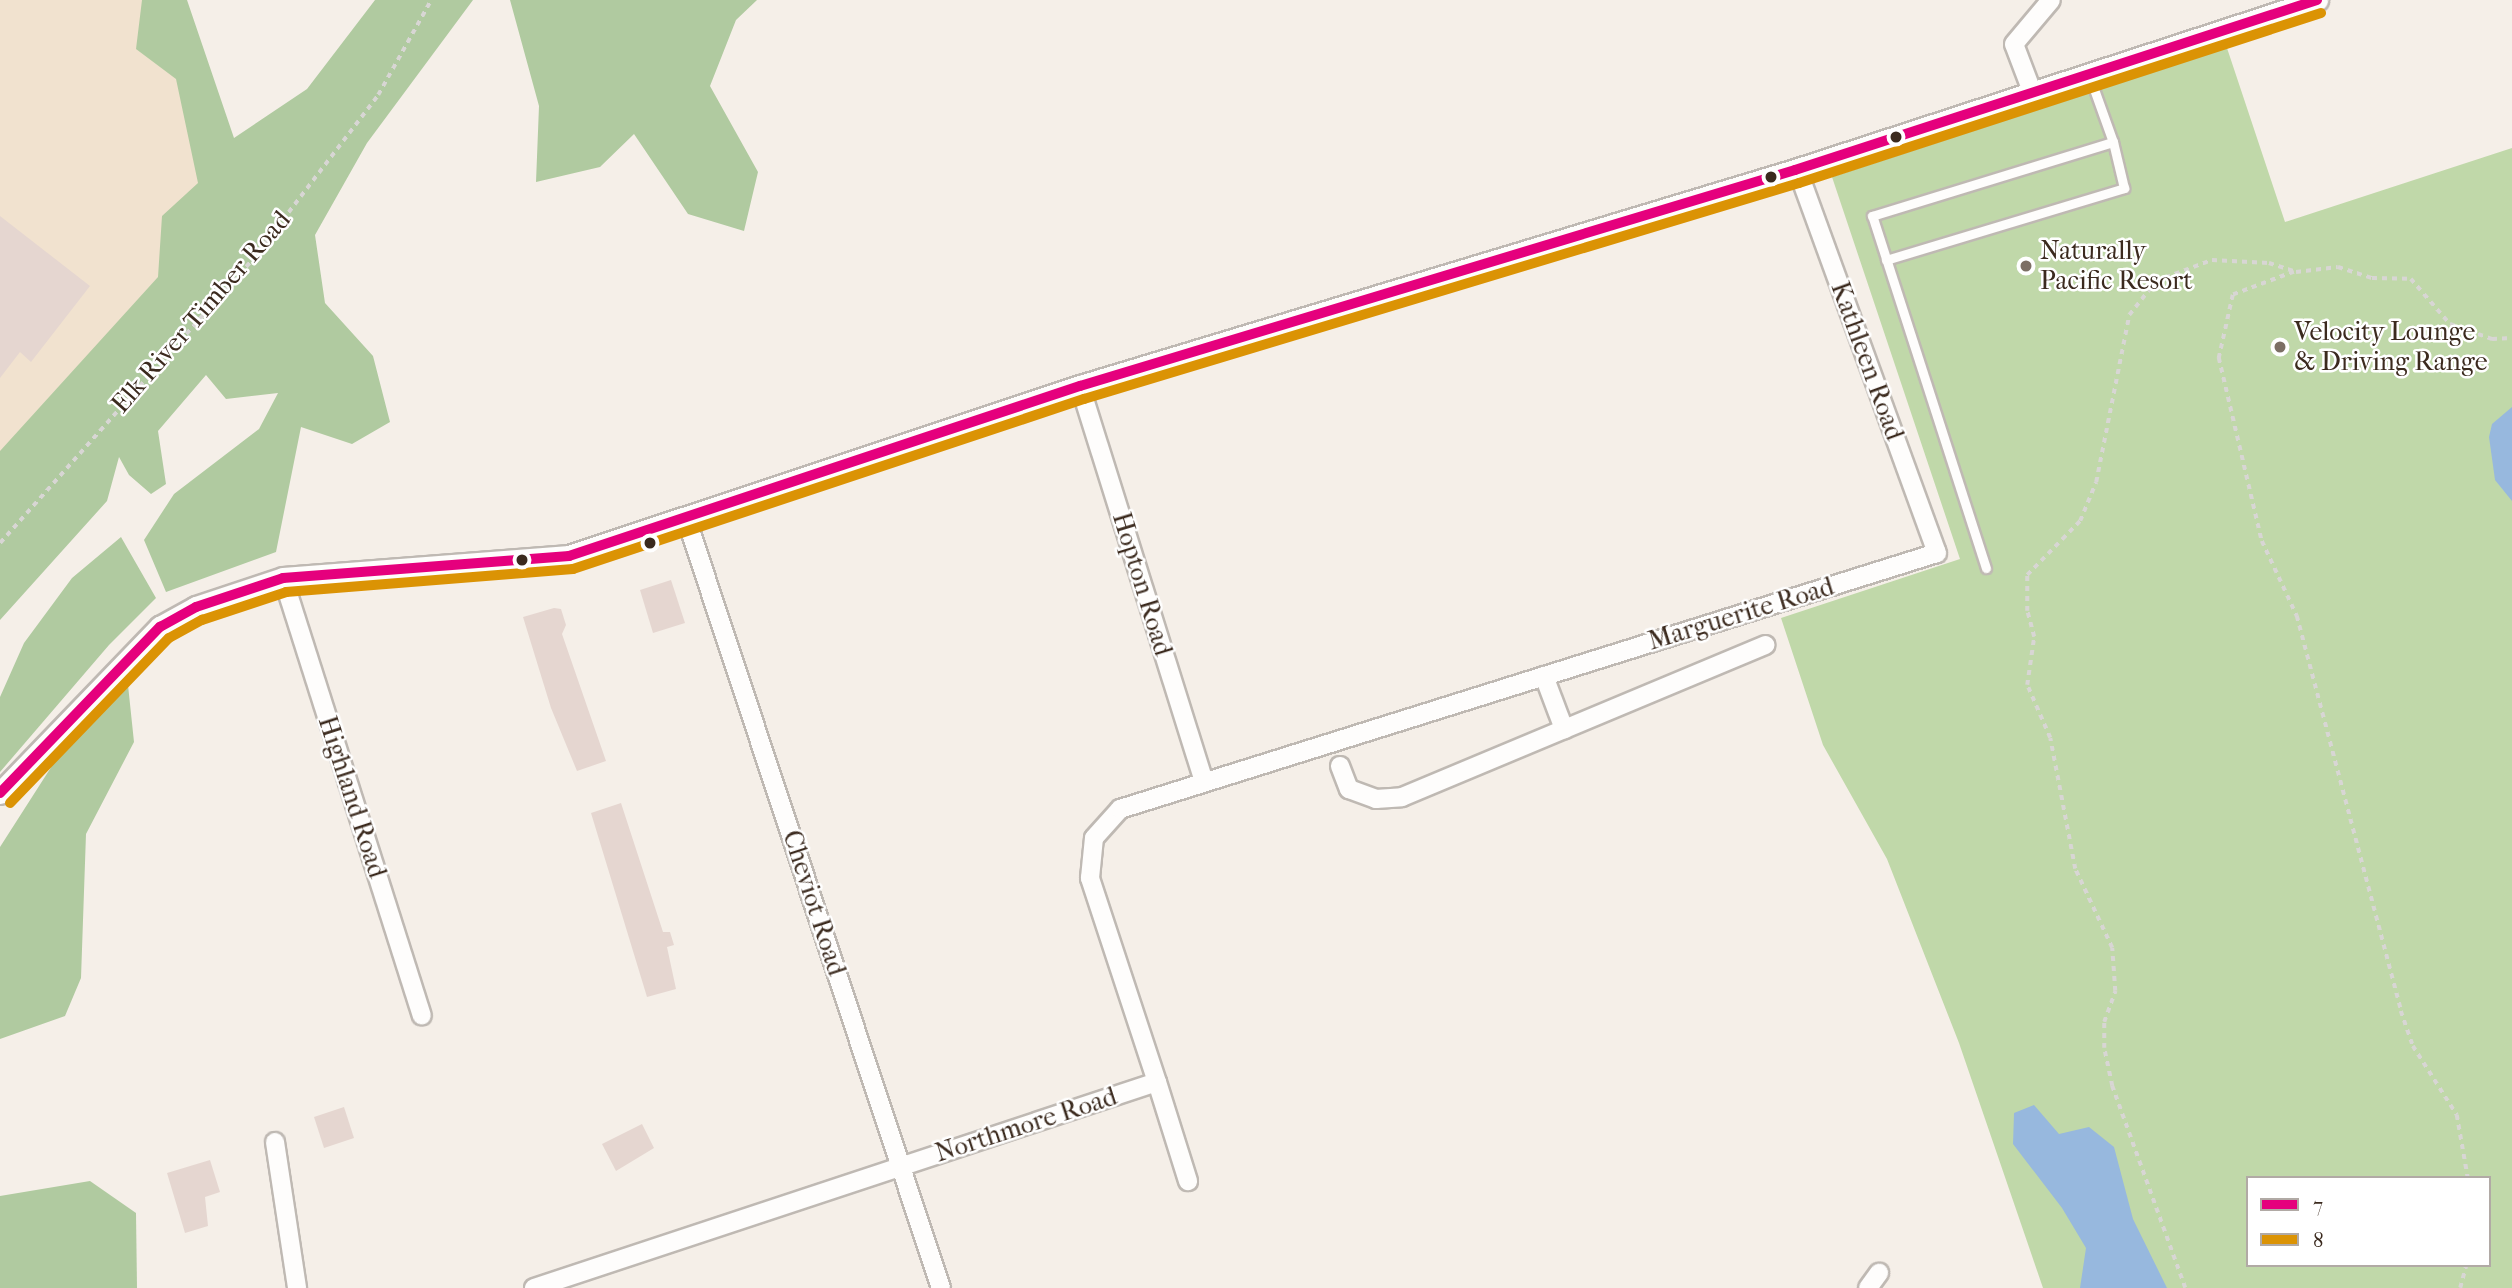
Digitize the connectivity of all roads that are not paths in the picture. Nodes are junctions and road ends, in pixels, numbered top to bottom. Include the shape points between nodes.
1 (2051, 0) edge
2 (2317, 0) edge
3 (2089, 75) junction
4 (2033, 94) junction
5 (2113, 142) junction
6 (1797, 169) junction
7 (1886, 260) junction
8 (1080, 386) junction
9 (686, 518) junction
10 (1937, 553) joint
11 (1986, 568) dead end
12 (282, 578) junction
13 (1765, 645) dead end
14 (1544, 676) junction
15 (1564, 729) junction
16 (1340, 766) dead end
17 (1204, 781) junction
18 (0, 793) edge
19 (422, 1016) dead end
20 (1157, 1082) junction
21 (275, 1142) dead end
22 (901, 1166) junction
23 (1188, 1181) dead end
24 (1879, 1273) dead end
25 (297, 1288) edge
26 (534, 1288) edge
27 (941, 1288) edge
28 (1868, 1288) edge

1 - 4 street via 2014,44
2 - 3 street
3 - 4 street
3 - 5 lane
4 - 6 street
5 - 7 lane via 2124,188
5 - 7 lane via 1871,216
6 - 8 street
6 - 10 street, Kathleen Road
7 - 11 lane
8 - 9 street
8 - 17 street, Hopton Road
9 - 12 street via 569,556
9 - 22 street, Cheviot Road
10 - 14 street, Marguerite Road
12 - 18 street via 196,607 160,628
12 - 19 street, Highland Road
13 - 15 street, Marguerite Road
14 - 15 street
14 - 17 street, Marguerite Road
15 - 16 street, Marguerite Road via 1402,797 1376,799 1349,789
17 - 20 street via 1120,809 1094,838 1090,877
20 - 22 street, Northmore Road
20 - 23 street
21 - 25 street
22 - 26 street, Northmore Road
22 - 27 street, Cheviot Road
24 - 28 street

